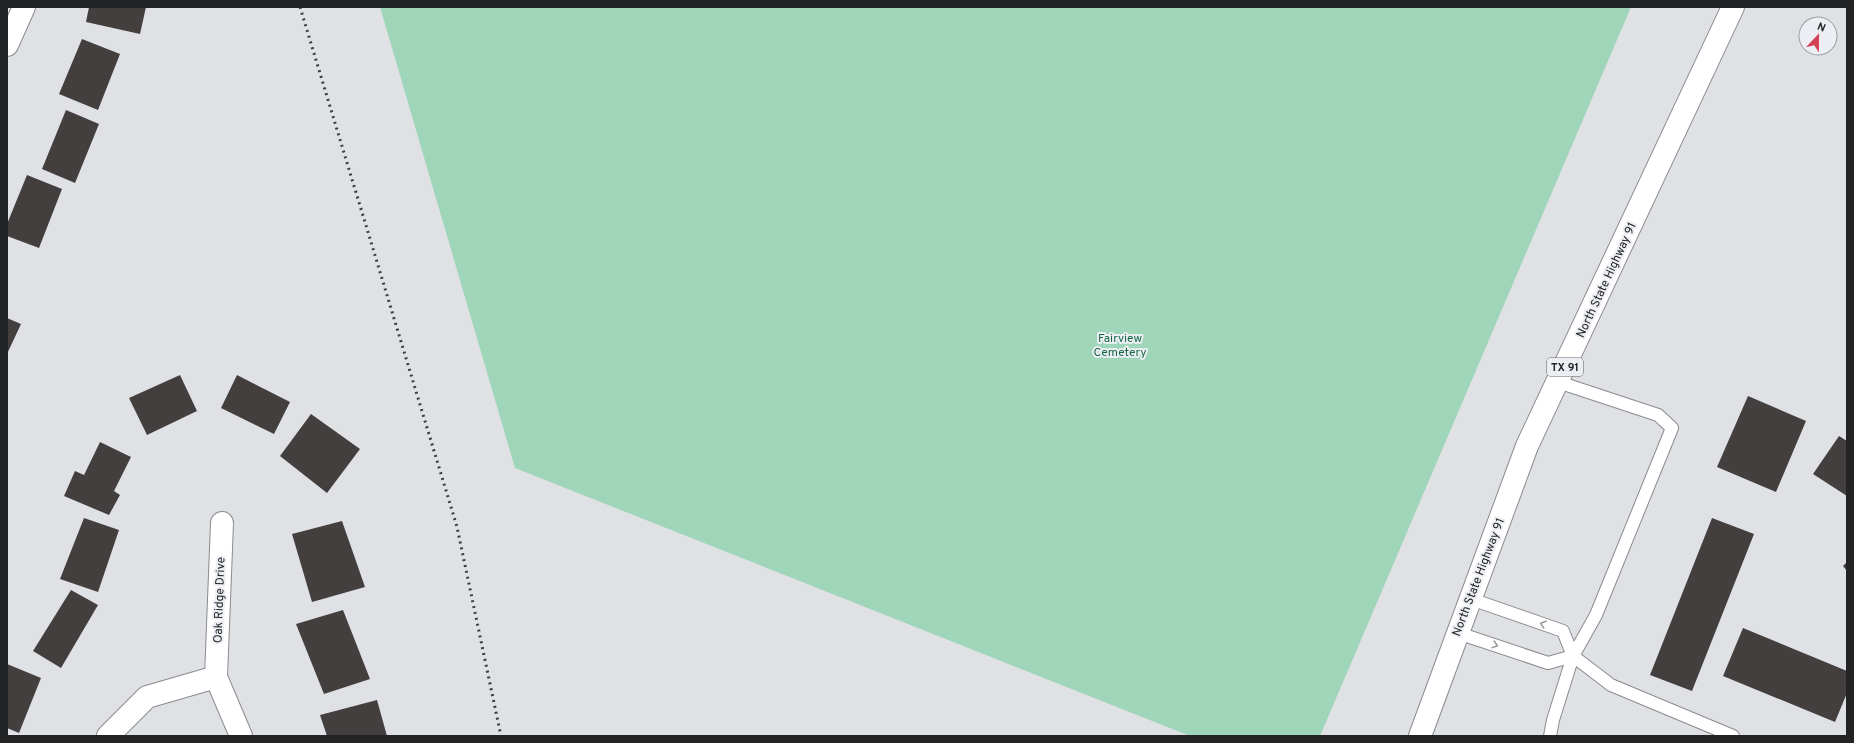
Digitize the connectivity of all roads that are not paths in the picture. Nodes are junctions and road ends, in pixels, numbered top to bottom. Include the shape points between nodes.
1 (24, 7) edge
2 (1733, 7) edge
3 (7, 45) edge
4 (1558, 382) junction
5 (222, 523) dead end
6 (1471, 599) junction
7 (1458, 633) junction
8 (1573, 656) junction
9 (216, 677) junction
10 (108, 736) edge
11 (241, 736) edge
12 (1420, 736) edge
13 (1550, 736) edge
14 (1733, 736) edge

1 - 3 main road
2 - 4 main road, North State Highway 91 / TX 91
4 - 6 main road, North State Highway 91 / TX 91 via 1527,446
4 - 8 lane via 1658,415 1672,428 1596,615
5 - 9 main road, Oak Ridge Drive
6 - 7 main road, North State Highway 91 / TX 91
8 -> 6 lane via 1563,631
7 -> 8 lane via 1548,663
7 - 12 main road, North State Highway 91 / TX 91
8 - 13 lane
8 - 14 lane via 1612,684
9 - 10 main road via 147,697
9 - 11 main road, Oak Ridge Drive

